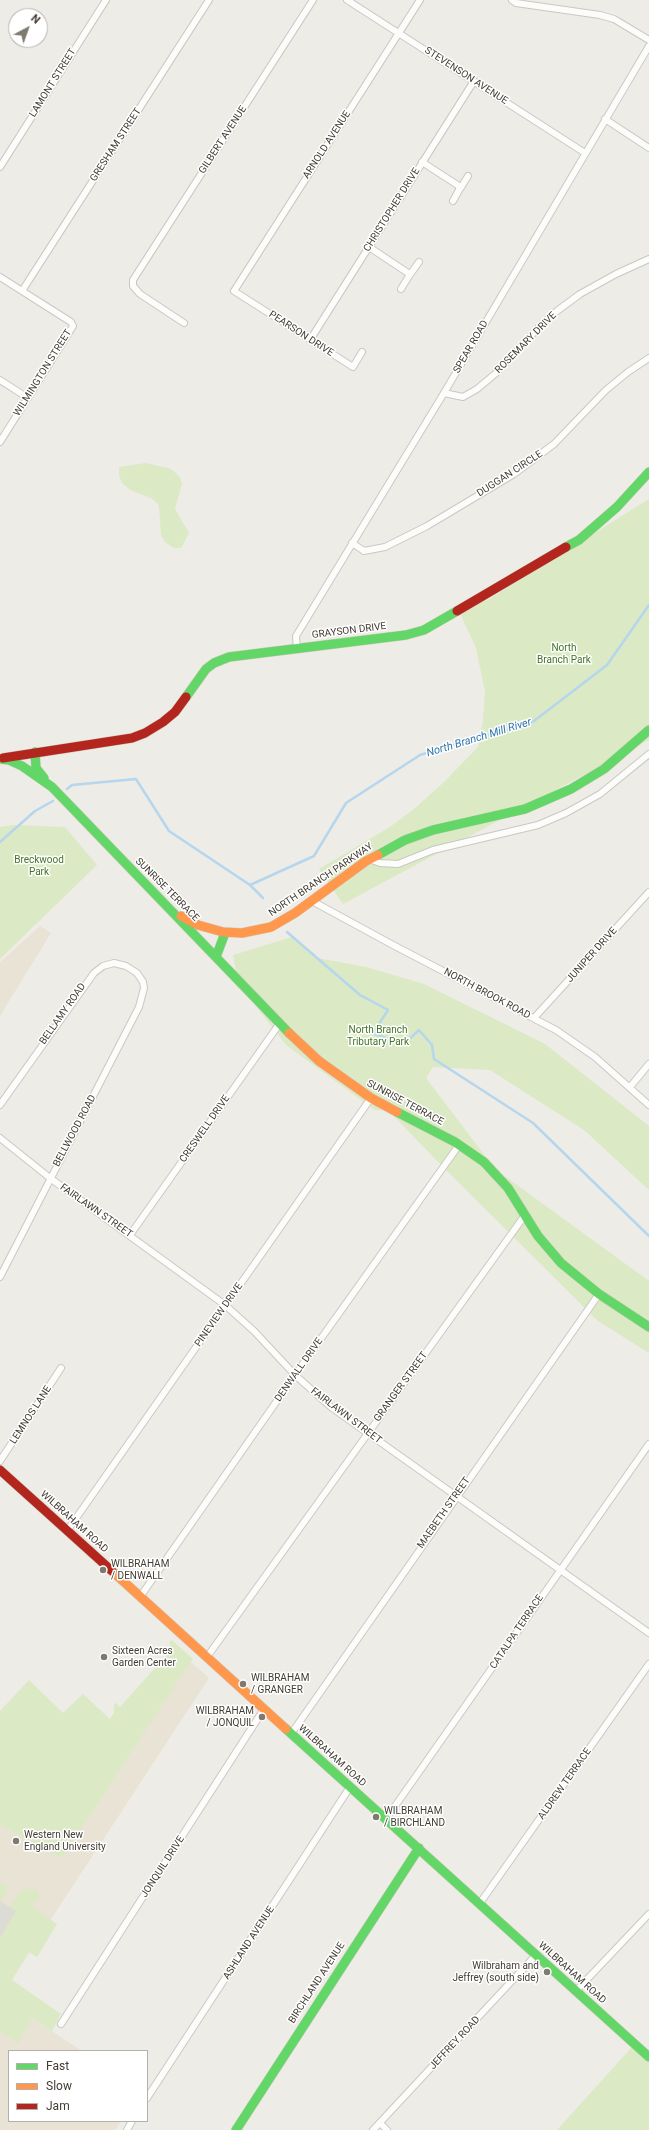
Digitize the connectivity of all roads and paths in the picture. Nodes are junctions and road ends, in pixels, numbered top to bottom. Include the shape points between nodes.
1 (106, 0) edge
2 (209, 0) edge
3 (313, 0) edge
4 (347, 0) edge
5 (420, 0) edge
6 (512, 0) edge
7 (399, 33) junction
8 (649, 40) edge
9 (649, 46) edge
10 (474, 81) junction
11 (605, 119) junction
12 (649, 148) edge
13 (585, 153) junction
14 (422, 162) junction
15 (0, 167) edge
16 (468, 176) dead end
17 (460, 189) junction
18 (453, 201) dead end
19 (369, 247) junction
20 (649, 258) edge
21 (419, 262) dead end
22 (409, 276) junction
23 (0, 277) edge
24 (401, 289) dead end
25 (22, 291) junction
26 (234, 291) joint
27 (184, 323) dead end
28 (310, 340) junction
29 (362, 352) dead end
30 (649, 358) edge
31 (0, 380) edge
32 (444, 393) junction
33 (28, 398) junction
34 (0, 442) edge
35 (649, 472) edge
36 (352, 543) junction
37 (298, 649) junction
38 (649, 730) edge
39 (35, 752) junction
40 (649, 754) edge
41 (0, 759) edge
42 (52, 787) junction
43 (369, 859) junction
44 (649, 892) edge
45 (312, 901) junction
46 (171, 909) junction
47 (225, 933) junction
48 (216, 957) junction
49 (143, 983) joint
50 (534, 1018) junction
51 (280, 1023) junction
52 (649, 1064) edge
53 (630, 1088) junction
54 (371, 1098) junction
55 (0, 1105) edge
56 (649, 1105) edge
57 (0, 1138) edge
58 (459, 1144) junction
59 (50, 1178) junction
60 (525, 1216) junction
61 (130, 1235) junction
62 (0, 1277) edge
63 (599, 1294) junction
64 (225, 1305) junction
65 (649, 1327) edge
66 (62, 1368) dead end
67 (294, 1375) junction
68 (368, 1433) junction
69 (649, 1444) edge
70 (0, 1461) edge
71 (0, 1470) edge
72 (455, 1497) junction
73 (67, 1531) junction
74 (560, 1570) junction
75 (140, 1597) junction
76 (649, 1633) edge
77 (207, 1656) junction
78 (649, 1664) edge
79 (264, 1709) junction
80 (291, 1734) junction
81 (350, 1787) junction
82 (386, 1819) junction
83 (419, 1848) junction
84 (480, 1903) junction
85 (649, 1914) edge
86 (536, 1955) junction
87 (576, 1991) junction
88 (61, 2024) dead end
89 (649, 2057) edge
90 (148, 2096) edge
91 (380, 2123) junction
92 (236, 2130) edge
93 (373, 2130) edge
94 (387, 2130) edge

1 - 15 street, LAMONT STREET
2 - 25 street, GRESHAM STREET
3 - 27 street, GILBERT AVENUE via 133,280 133,286 140,294
4 - 7 street, STEVENSON AVENUE
5 - 7 street, ARNOLD AVENUE
6 - 8 street via 516,3 614,19
7 - 10 street, STEVENSON AVENUE
7 - 26 street, ARNOLD AVENUE
9 - 11 street, SPEAR ROAD
10 - 13 street, STEVENSON AVENUE
10 - 14 street, CHRISTOPHER DRIVE
11 - 12 street
11 - 13 street, SPEAR ROAD
13 - 32 street, SPEAR ROAD
14 - 17 street
14 - 19 street, CHRISTOPHER DRIVE
16 - 17 street
17 - 18 street
19 - 22 street via 407,272
19 - 28 street, CHRISTOPHER DRIVE
20 - 32 street, ROSEMARY DRIVE via 580,294 542,324 495,374 477,389 463,396
21 - 22 street
22 - 24 street
23 - 25 street
25 - 33 street, WILMINGTON STREET via 73,325
26 - 28 street, PEARSON DRIVE
28 - 29 street, PEARSON DRIVE via 353,367
30 - 36 street, DUGGAN CIRCLE via 606,390 554,444 514,474 427,526 385,547 364,551
31 - 33 street
32 - 36 street, SPEAR ROAD
33 - 34 street, WILMINGTON STREET
35 - 37 street, GRAYSON DRIVE via 617,507 579,540 424,630 406,635
36 - 37 street, SPEAR ROAD via 296,636
37 - 39 street, GRAYSON DRIVE via 237,655 214,663 202,673 175,712 145,733 132,738
38 - 43 street, NORTH BRANCH PARKWAY via 604,769 552,798 510,813 419,834
39 - 41 street, GRAYSON DRIVE
39 - 42 street via 36,768
40 - 43 street via 600,794 538,826 433,850 398,864 380,863
41 - 42 street via 17,764
42 - 46 street, SUNRISE TERRACE
43 - 45 street, NORTH BRANCH PARKWAY
44 - 50 street, JUNIPER DRIVE
45 - 47 street, NORTH BRANCH PARKWAY via 271,927
45 - 50 street, NORTH BROOK ROAD
46 - 47 street, NORTH BRANCH PARKWAY via 198,925
46 - 48 street, SUNRISE TERRACE
47 - 48 street
48 - 51 street, SUNRISE TERRACE
49 - 55 street, BELLAMY ROAD via 134,970 122,964 108,964 94,973
49 - 59 street, BELLWOOD ROAD via 144,991 139,1007
50 - 53 street, NORTH BROOK ROAD via 582,1046
51 - 54 street, SUNRISE TERRACE via 319,1061
51 - 61 street, CRESWELL DRIVE
52 - 53 street
53 - 56 street, NORTH BROOK ROAD
54 - 58 street, SUNRISE TERRACE
54 - 64 street, PINEVIEW DRIVE
57 - 59 street, FAIRLAWN STREET
58 - 60 street, SUNRISE TERRACE via 484,1162 498,1177
58 - 67 street, DENWALL DRIVE
59 - 61 street, FAIRLAWN STREET
59 - 62 street, BELLWOOD ROAD
60 - 63 street, SUNRISE TERRACE via 553,1254
60 - 68 street, GRANGER STREET
61 - 64 street, FAIRLAWN STREET
63 - 65 street, SUNRISE TERRACE
63 - 72 street, MAEBETH STREET
64 - 67 street, FAIRLAWN STREET via 254,1331
64 - 73 street, PINEVIEW DRIVE
66 - 70 street, LEMNOS LANE
67 - 68 street, FAIRLAWN STREET via 331,1407
67 - 75 street, DENWALL DRIVE
68 - 72 street, FAIRLAWN STREET
68 - 77 street, GRANGER STREET
69 - 74 street, CATALPA TERRACE
71 - 73 street, WILBRAHAM ROAD
72 - 74 street, FAIRLAWN STREET
72 - 80 street, MAEBETH STREET
73 - 75 street, WILBRAHAM ROAD
74 - 76 street, FAIRLAWN STREET
74 - 82 street, CATALPA TERRACE
75 - 77 street, WILBRAHAM ROAD
77 - 79 street, WILBRAHAM ROAD
78 - 84 street, ALDREW TERRACE
79 - 80 street, WILBRAHAM ROAD
79 - 88 street, JONQUIL DRIVE
80 - 81 street, WILBRAHAM ROAD
81 - 82 street, WILBRAHAM ROAD
81 - 90 street, ASHLAND AVENUE
82 - 83 street, WILBRAHAM ROAD
83 - 84 street, WILBRAHAM ROAD
83 - 92 street, BIRCHLAND AVENUE
84 - 86 street, WILBRAHAM ROAD
85 - 87 street
86 - 87 street, WILBRAHAM ROAD
86 - 91 street, JEFFREY ROAD
87 - 89 street, WILBRAHAM ROAD
91 - 93 street, JEFFREY ROAD
91 - 94 street

